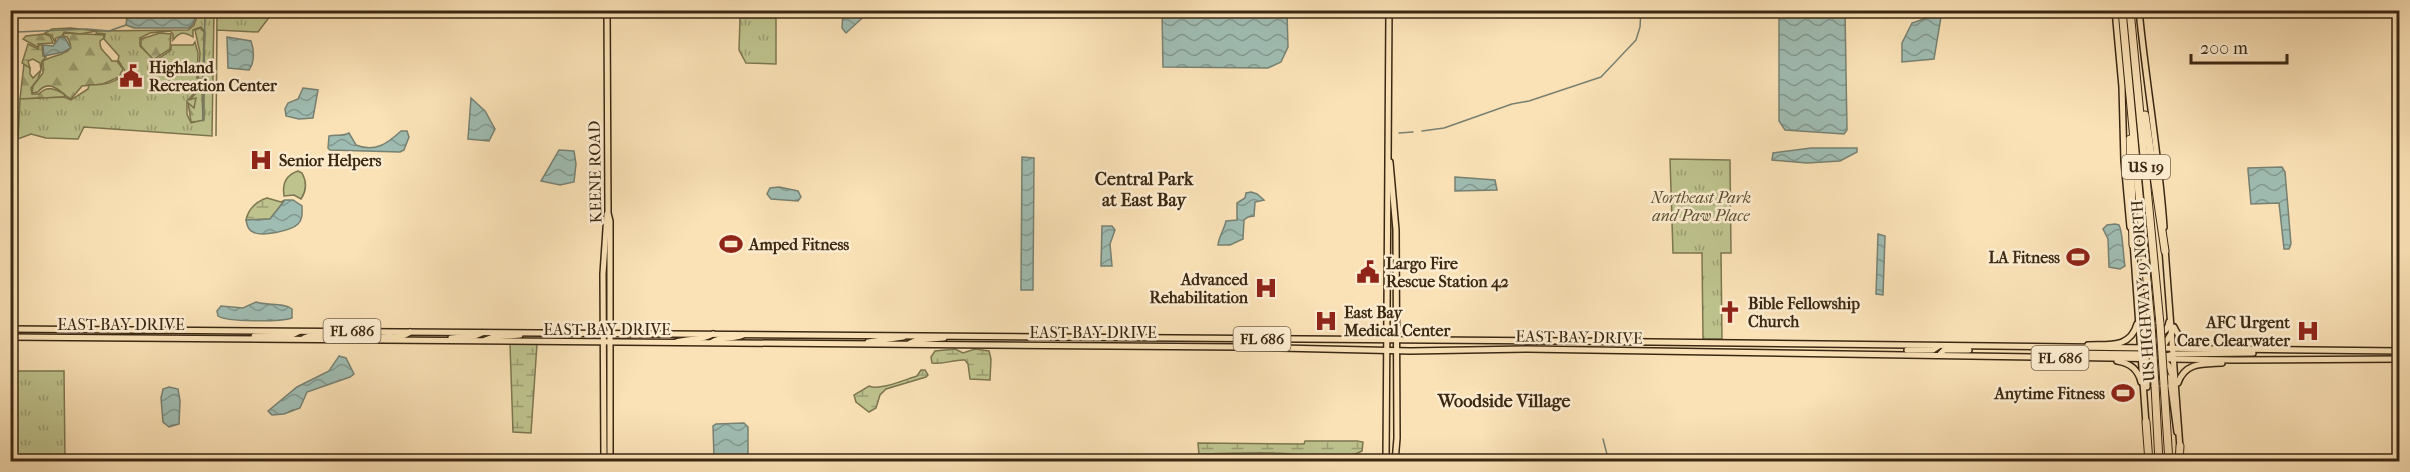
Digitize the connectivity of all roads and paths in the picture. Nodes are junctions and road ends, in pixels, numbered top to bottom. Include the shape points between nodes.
1 (607, 10) edge
2 (1389, 10) edge
3 (2115, 10) edge
4 (2122, 10) edge
5 (2130, 10) edge
6 (2139, 10) edge
7 (2137, 74) junction
8 (2131, 97) junction
9 (1388, 146) junction
10 (608, 213) junction
11 (2133, 245) junction
12 (2165, 252) junction
13 (2136, 273) junction
14 (2168, 281) junction
15 (2138, 320) junction
16 (2172, 321) junction
17 (10, 329) edge
18 (111, 329) junction
19 (154, 330) junction
20 (256, 331) junction
21 (299, 331) junction
22 (348, 331) junction
23 (2172, 331) junction
24 (410, 332) junction
25 (451, 332) junction
26 (484, 332) junction
27 (527, 333) junction
28 (603, 333) junction
29 (611, 333) junction
30 (713, 334) junction
31 (744, 334) junction
32 (905, 336) junction
33 (948, 336) junction
34 (10, 337) edge
35 (66, 337) junction
36 (111, 338) junction
37 (1166, 338) junction
38 (203, 339) junction
39 (247, 339) junction
40 (304, 339) junction
41 (373, 340) junction
42 (410, 340) junction
43 (443, 340) junction
44 (484, 341) junction
45 (1387, 341) junction
46 (1397, 341) junction
47 (604, 343) junction
48 (611, 343) junction
49 (671, 343) junction
50 (712, 343) junction
51 (864, 344) junction
52 (908, 344) junction
53 (1153, 346) junction
54 (1939, 346) junction
55 (1990, 347) junction
56 (2076, 348) junction
57 (1387, 350) junction
58 (1397, 350) junction
59 (2155, 350) junction
60 (2220, 350) junction
61 (2267, 351) junction
62 (2400, 351) edge
63 (1887, 354) junction
64 (1940, 354) junction
65 (2141, 354) junction
66 (2175, 354) junction
67 (2049, 357) junction
68 (2161, 357) junction
69 (2097, 358) junction
70 (2400, 359) edge
71 (2234, 360) junction
72 (2144, 377) junction
73 (2177, 388) junction
74 (2145, 399) junction
75 (2145, 406) junction
76 (2146, 422) joint
77 (2177, 434) junction
78 (2180, 446) junction
79 (604, 462) edge
80 (610, 462) edge
81 (1386, 462) edge
82 (1395, 462) edge
83 (2148, 462) edge
84 (2159, 462) edge
85 (2169, 462) edge
86 (2181, 462) edge

1 - 10 main road, KEENE ROAD
2 - 9 main road
3 - 11 main road via 2126,196
4 - 8 highway, US HIGHWAY 19 NORTH / US 19
5 - 7 highway, US HIGHWAY 19 NORTH / US 19
6 - 12 main road via 2159,164
7 - 12 highway
7 - 85 highway, US HIGHWAY 19 NORTH / US 19, bridge
8 - 11 highway
8 - 84 highway, US HIGHWAY 19 NORTH / US 19, bridge
9 - 45 main road
9 - 46 main road via 1396,230
10 - 28 main road
10 - 29 main road, KEENE ROAD
11 - 13 main road
12 - 14 main road
13 - 14 main road via 2145,329 2154,334 2169,326
13 - 15 main road
13 - 59 main road via 2142,333
14 - 16 main road
15 - 56 main road via 2134,333 2120,344
15 - 65 main road
16 - 23 main road
16 - 60 main road via 2178,337 2186,344
17 - 18 main road, EAST BAY DRIVE / FL 686
18 - 19 main road, EAST BAY DRIVE / FL 686
18 - 35 main road via 105,334
19 - 20 main road, EAST BAY DRIVE / FL 686
19 - 36 main road via 117,333
20 - 21 main road, EAST BAY DRIVE / FL 686
20 - 38 main road via 211,333
21 - 22 main road, EAST BAY DRIVE / FL 686
21 - 39 main road
22 - 24 main road, EAST BAY DRIVE / FL 686
22 - 40 main road
23 - 59 main road via 2164,345
23 - 66 main road
24 - 25 main road, EAST BAY DRIVE / FL 686
24 - 41 main road
25 - 26 main road, EAST BAY DRIVE / FL 686
25 - 42 main road via 442,336 414,336
26 - 27 main road, EAST BAY DRIVE / FL 686
26 - 43 main road
27 - 28 main road, EAST BAY DRIVE / FL 686
27 - 44 main road
28 - 29 main road, EAST BAY DRIVE / FL 686
28 - 47 main road
29 - 30 main road, EAST BAY DRIVE / FL 686
29 - 48 main road, KEENE ROAD
30 - 31 main road, EAST BAY DRIVE / FL 686
30 - 49 main road
31 - 32 main road, EAST BAY DRIVE / FL 686
31 - 50 main road
32 - 33 main road, EAST BAY DRIVE / FL 686
32 - 51 main road
33 - 37 main road, EAST BAY DRIVE / FL 686
33 - 52 main road
34 - 35 main road, EAST BAY DRIVE / FL 686
35 - 36 main road, EAST BAY DRIVE / FL 686
36 - 38 main road, EAST BAY DRIVE / FL 686
37 - 45 main road, EAST BAY DRIVE / FL 686
37 - 53 main road
38 - 39 main road, EAST BAY DRIVE / FL 686
39 - 40 main road, EAST BAY DRIVE / FL 686
40 - 41 main road, EAST BAY DRIVE / FL 686
41 - 42 main road, EAST BAY DRIVE / FL 686
42 - 43 main road, EAST BAY DRIVE / FL 686
43 - 44 main road, EAST BAY DRIVE / FL 686
44 - 47 main road, EAST BAY DRIVE / FL 686
45 - 46 main road, EAST BAY DRIVE / FL 686
45 - 57 main road
46 - 54 main road, EAST BAY DRIVE / FL 686
46 - 58 main road
47 - 48 main road, EAST BAY DRIVE / FL 686
47 - 79 main road
48 - 49 main road, EAST BAY DRIVE / FL 686
48 - 80 main road, KEENE ROAD
49 - 50 main road, EAST BAY DRIVE / FL 686
50 - 51 main road, EAST BAY DRIVE / FL 686
51 - 52 main road, EAST BAY DRIVE / FL 686
52 - 53 main road, EAST BAY DRIVE / FL 686
53 - 57 main road, EAST BAY DRIVE / FL 686
54 - 55 main road, EAST BAY DRIVE / FL 686
54 - 63 main road via 1933,351 1892,350
55 - 56 main road, EAST BAY DRIVE / FL 686
55 - 64 main road via 1944,350
56 - 65 main road, EAST BAY DRIVE / FL 686
57 - 58 main road, EAST BAY DRIVE / FL 686
57 - 81 main road
58 - 63 main road, EAST BAY DRIVE / FL 686
58 - 82 main road
59 - 65 main road
59 - 66 main road, FL 686
59 - 68 main road
60 - 61 main road, FL 686
60 - 66 main road, FL 686
61 - 62 main road, FL 686
61 - 66 main road via 2244,355
63 - 64 main road, EAST BAY DRIVE / FL 686
64 - 67 main road, EAST BAY DRIVE / FL 686
65 - 67 main road via 2060,353
65 - 68 main road, EAST BAY DRIVE / FL 686
65 - 69 main road, EAST BAY DRIVE / FL 686
65 - 72 main road
66 - 68 main road, EAST BAY DRIVE / FL 686
66 - 71 main road, FL 686
66 - 73 main road
67 - 69 main road, EAST BAY DRIVE / FL 686
68 - 72 main road via 2149,366
68 - 77 main road via 2173,376
69 - 74 main road via 2120,361 2135,369
70 - 71 main road, FL 686
71 - 73 main road via 2190,367
72 - 74 main road
73 - 78 main road
74 - 75 main road
75 - 76 main road
75 - 77 main road via 2149,378 2162,374 2169,377
76 - 83 highway
77 - 78 main road
78 - 86 highway

